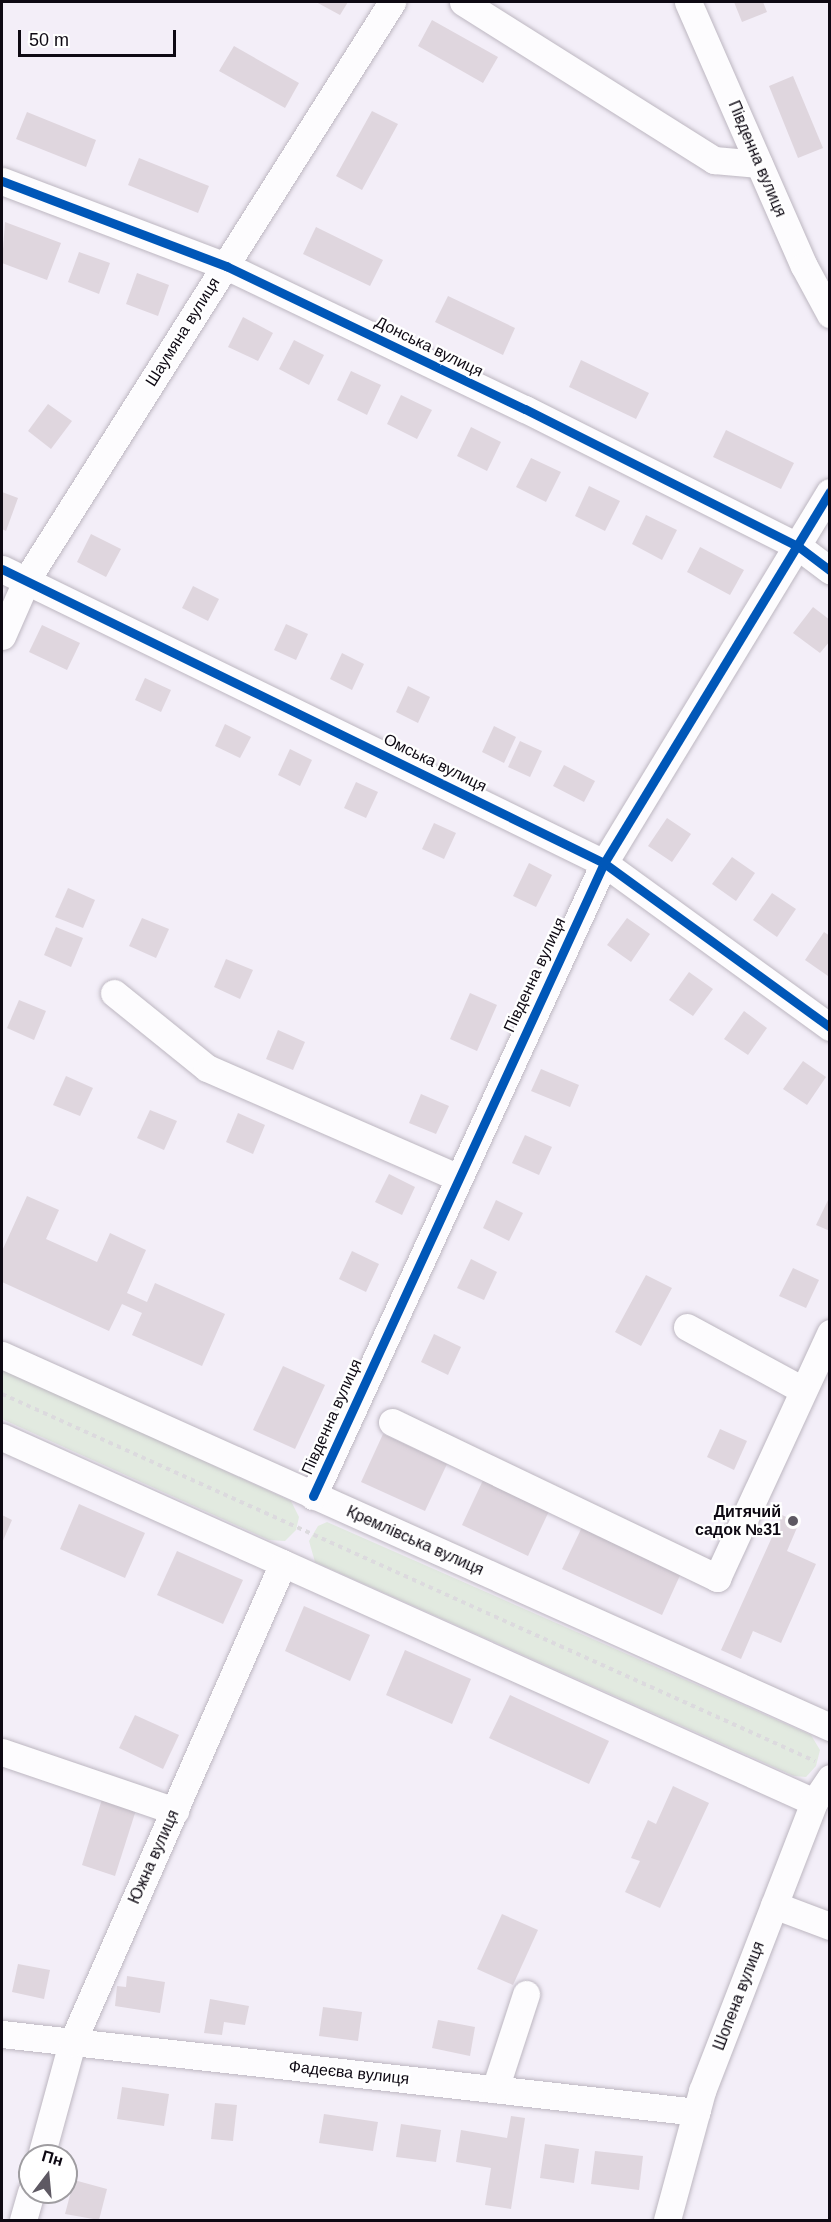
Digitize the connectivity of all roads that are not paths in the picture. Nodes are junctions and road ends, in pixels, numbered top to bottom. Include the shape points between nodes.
1 (392, 2) edge
2 (463, 2) edge
3 (688, 2) edge
4 (759, 164) junction
5 (2, 181) edge
6 (225, 266) junction
7 (830, 314) edge
8 (830, 492) edge
9 (799, 547) junction
10 (2, 569) edge
11 (830, 570) edge
12 (27, 579) junction
13 (2, 636) edge
14 (604, 863) junction
15 (114, 993) dead end
16 (830, 1027) edge
17 (457, 1177) junction
18 (687, 1327) dead end
19 (830, 1333) edge
20 (2, 1355) edge
21 (801, 1389) junction
22 (392, 1422) dead end
23 (2, 1437) edge
24 (313, 1496) junction
25 (283, 1563) junction
26 (830, 1727) edge
27 (2, 1752) edge
28 (826, 1771) edge
29 (814, 1802) junction
30 (175, 1811) junction
31 (774, 1905) junction
32 (830, 1926) edge
33 (526, 1995) dead end
34 (2, 2034) edge
35 (72, 2043) junction
36 (495, 2089) junction
37 (697, 2112) junction
38 (43, 2144) edge
39 (28, 2204) edge
40 (23, 2220) edge
41 (667, 2220) edge

1 - 6 street, Шаумяна вулиця
2 - 4 street via 714,160
3 - 4 street, Південна вулиця
4 - 7 street, Південна вулиця
5 - 6 street, Донська вулиця
6 - 9 street, Донська вулиця
6 - 12 street, Шаумяна вулиця
8 - 9 street, Південна вулиця
9 - 11 street, Донська вулиця
9 - 14 street, Південна вулиця
10 - 12 street, Омська вулиця
12 - 13 street, Шаумяна вулиця
12 - 14 street, Омська вулиця
14 - 16 street, Омська вулиця
14 - 17 street, Південна вулиця
15 - 17 street via 207,1068
17 - 24 street, Південна вулиця
18 - 21 street
19 - 21 street
20 - 24 street, Кремлівська вулиця
21 - 22 street via 717,1578
23 - 25 street
24 - 26 street, Кремлівська вулиця
25 - 29 street
25 - 30 street, Южна вулиця
27 - 30 street
28 - 29 street, Шопена вулиця
29 - 31 street, Шопена вулиця
30 - 35 street, Южна вулиця
31 - 32 street
31 - 37 street, Шопена вулиця
33 - 36 street
34 - 35 street, Фадеєва вулиця
35 - 36 street, Фадеєва вулиця
35 - 38 street, Южна вулиця
36 - 37 street, Фадеєва вулиця
37 - 41 street, Шопена вулиця
39 - 40 street

